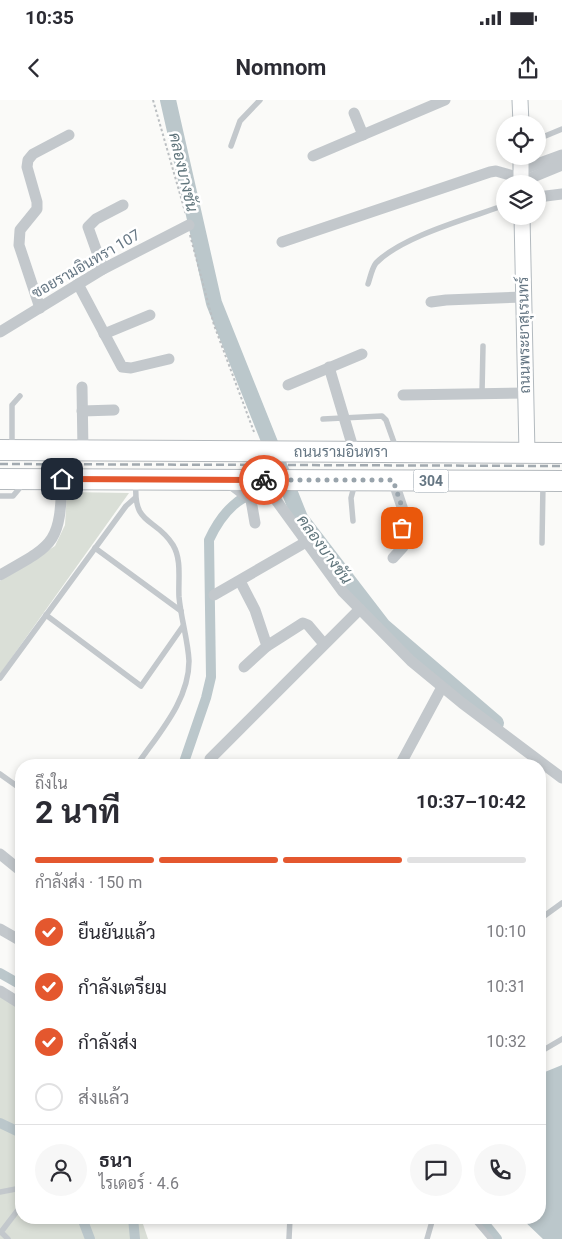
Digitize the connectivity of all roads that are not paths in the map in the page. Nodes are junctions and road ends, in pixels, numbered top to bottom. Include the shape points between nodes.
1 (260, 100) edge
2 (445, 100) edge
3 (520, 100) edge
4 (354, 112) dead end
5 (521, 115) edge
6 (562, 129) edge
7 (69, 135) dead end
8 (364, 135) junction
9 (546, 136) edge
10 (231, 146) dead end
11 (562, 155) edge
12 (313, 156) dead end
13 (562, 165) edge
14 (521, 174) edge
15 (562, 194) edge
16 (546, 196) edge
17 (123, 205) dead end
18 (496, 208) edge
19 (189, 225) road end
20 (522, 225) edge
21 (282, 242) dead end
22 (103, 269) junction
23 (78, 284) junction
24 (368, 284) dead end
25 (524, 297) junction
26 (431, 302) dead end
27 (40, 308) junction
28 (150, 315) dead end
29 (0, 332) edge
30 (104, 334) junction
31 (483, 346) dead end
32 (362, 354) dead end
33 (169, 359) dead end
34 (329, 367) junction
35 (288, 386) dead end
36 (82, 387) dead end
37 (482, 393) junction
38 (526, 393) junction
39 (403, 395) dead end
40 (20, 396) dead end
41 (114, 410) dead end
42 (82, 412) junction
43 (323, 419) dead end
44 (345, 419) junction
45 (12, 450) edge
46 (83, 450) junction
47 (354, 451) junction
48 (397, 451) junction
49 (527, 453) junction
50 (562, 453) edge
51 (0, 479) edge
52 (24, 479) junction
53 (62, 479) junction
54 (393, 480) junction
55 (355, 481) junction
56 (553, 481) edge
57 (136, 489) junction
58 (248, 493) junction
59 (0, 496) edge
60 (353, 521) dead end
61 (255, 523) dead end
62 (306, 542) junction
63 (542, 543) dead end
64 (95, 548) junction
65 (394, 558) dead end
66 (0, 575) edge
67 (240, 581) junction
68 (214, 595) dead end
69 (360, 609) junction
70 (181, 611) junction
71 (46, 615) junction
72 (183, 626) junction
73 (324, 644) junction
74 (267, 646) junction
75 (244, 667) dead end
76 (0, 678) edge
77 (442, 687) junction
78 (141, 759) edge
79 (210, 759) dead end
80 (403, 759) edge
81 (537, 759) edge
82 (546, 766) edge
83 (0, 774) edge
84 (562, 778) edge
85 (15, 785) edge
86 (0, 854) edge
87 (15, 866) edge
88 (562, 903) edge
89 (546, 914) edge
90 (0, 929) edge
91 (15, 938) edge
92 (0, 990) edge
93 (15, 1000) edge
94 (562, 1039) edge
95 (546, 1048) edge
96 (15, 1189) edge
97 (0, 1192) edge
98 (15, 1213) edge
99 (290, 1224) edge
100 (432, 1224) edge
101 (478, 1224) edge
102 (0, 1232) edge
103 (8, 1239) edge
104 (289, 1239) edge
105 (427, 1239) edge
106 (491, 1239) edge

1 - 10 lane via 240,121
2 - 8 street
3 - 5 street
4 - 8 street
6 - 9 lane
7 - 27 street via 33,154 28,160 27,167 38,202 37,209 20,230 19,245
8 - 12 street
11 - 14 street
13 - 14 street
14 - 21 street via 490,172
15 - 16 street
17 - 22 street via 96,219 88,227
18 - 24 lane via 407,242 386,254 374,265
19 - 22 street, ซอยรามอินทรา 107
20 - 25 street, ถนนพระยาสุเรนทร์
22 - 23 street, ซอยรามอินทรา 107
23 - 27 street, ซอยรามอินทรา 107
23 - 30 street
25 - 26 street
25 - 38 street, ถนนพระยาสุเรนทร์
27 - 29 street, ซอยรามอินทรา 107
28 - 30 street
30 - 33 street via 122,367
31 - 37 lane
32 - 34 street
34 - 35 street
34 - 44 street
36 - 42 street
37 - 38 street
37 - 39 street
38 - 49 street, ถนนพระยาสุเรนทร์
40 - 45 lane via 12,405
41 - 42 street
42 - 46 street
43 - 44 lane
44 - 47 street
44 - 48 lane via 382,416
45 - 46 highway, ถนนรามอินทรา / 304
45 - 52 highway
46 - 47 highway, ถนนรามอินทรา / 304
47 - 48 highway, ถนนรามอินทรา / 304
48 - 49 highway, ถนนรามอินทรา / 304
49 - 50 highway, ถนนรามอินทรา / 304
51 - 52 highway, ถนนรามอินทรา / 304
52 - 53 highway, ถนนรามอินทรา / 304
52 - 59 lane via 13,496
53 - 57 highway, ถนนรามอินทรา / 304
53 - 66 street via 57,532 48,546
54 - 55 highway, ถนนรามอินทรา / 304
54 - 56 highway, ถนนรามอินทรา / 304
54 - 65 street via 405,517 403,547
55 - 58 highway, ถนนรามอินทรา / 304 via 301,480
55 - 60 lane via 351,498
56 - 63 lane
57 - 58 highway, ถนนรามอินทรา / 304 via 225,480
57 - 64 lane
57 - 70 lane via 140,514 165,536 178,557
58 - 61 street
58 - 62 street via 273,496
62 - 67 street
62 - 69 street via 343,592
64 - 70 lane
64 - 71 lane
67 - 68 street
67 - 74 street
69 - 73 street
69 - 77 street via 411,661
70 - 72 lane
71 - 72 lane via 141,686
71 - 76 lane
72 - 78 lane via 189,661 184,691
73 - 74 street via 303,623
73 - 79 street
74 - 75 street
77 - 80 street
77 - 81 street
82 - 84 street
83 - 85 lane
86 - 87 street
88 - 89 lane
90 - 91 street
92 - 93 street
94 - 95 lane
96 - 97 lane
98 - 102 lane
99 - 104 lane
100 - 105 lane
101 - 106 lane
102 - 103 lane

